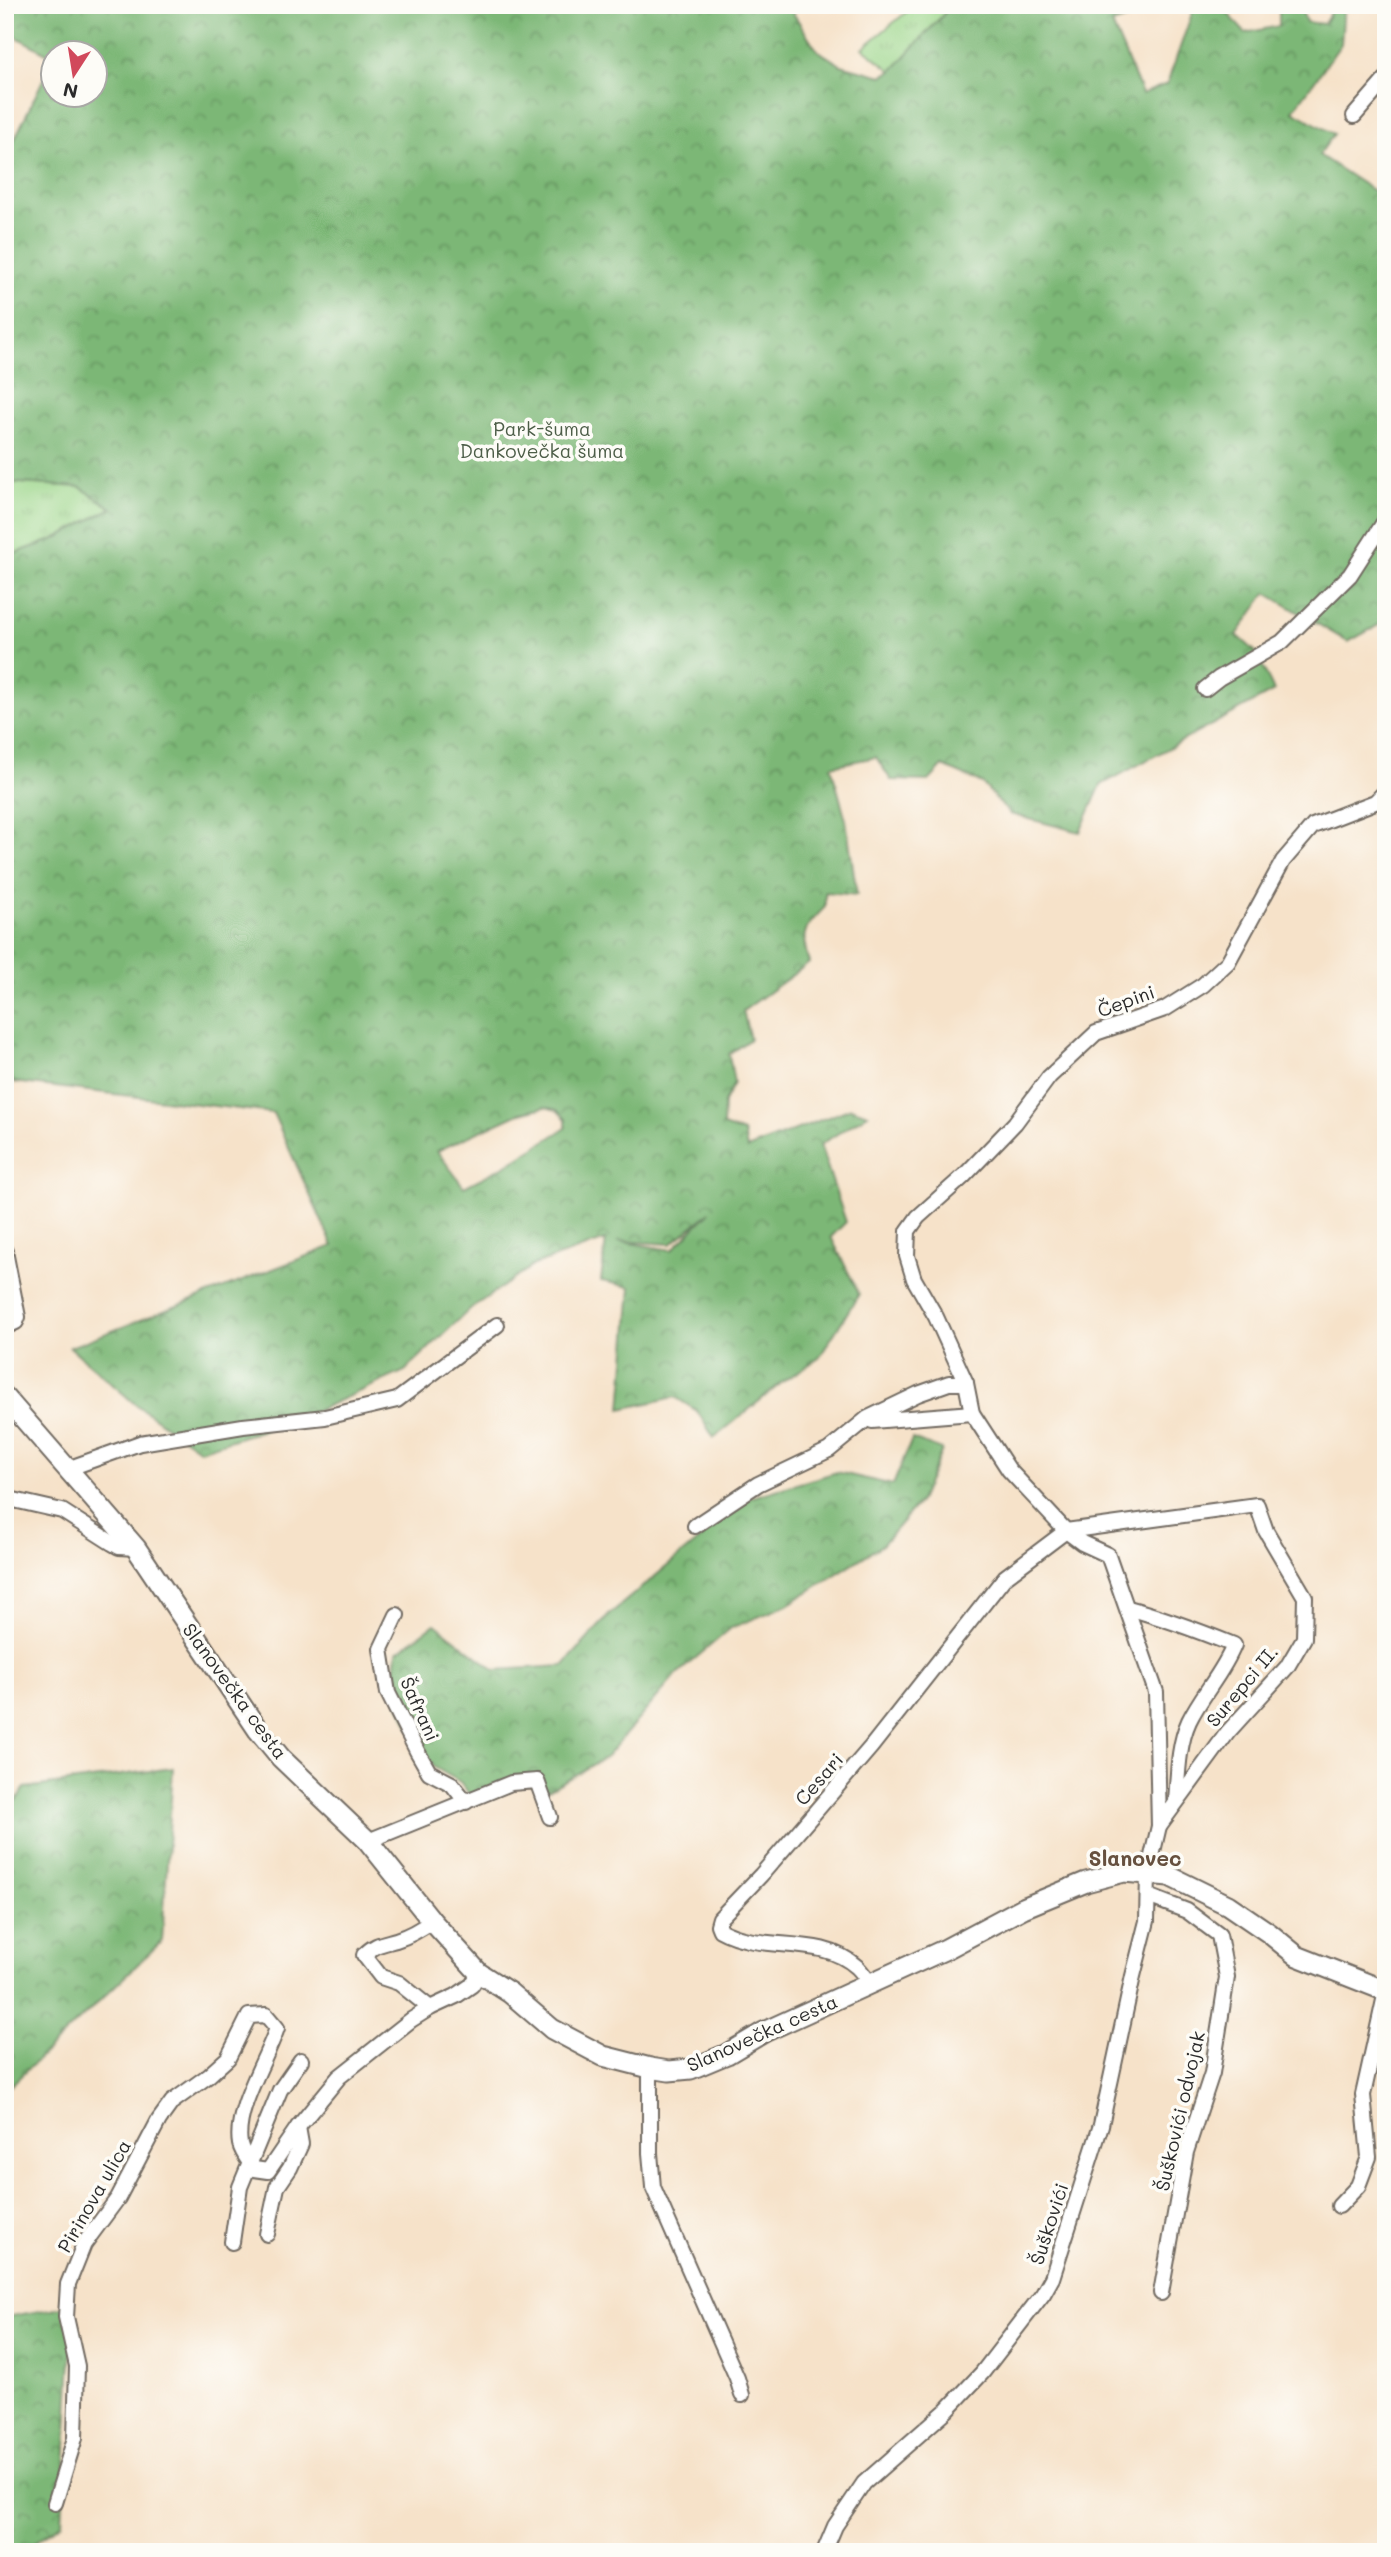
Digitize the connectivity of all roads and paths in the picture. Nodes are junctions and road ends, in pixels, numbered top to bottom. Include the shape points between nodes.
1 (1386, 79) edge
2 (1354, 116) dead end
3 (1386, 519) edge
4 (1205, 689) dead end
5 (1386, 791) edge
6 (5, 1251) edge
7 (497, 1325) dead end
8 (5, 1327) edge
9 (966, 1383) junction
10 (5, 1396) edge
11 (972, 1413) junction
12 (864, 1422) junction
13 (66, 1469) junction
14 (5, 1498) edge
15 (695, 1526) dead end
16 (1066, 1531) junction
17 (136, 1548) junction
18 (1128, 1608) junction
19 (397, 1615) dead end
20 (466, 1802) junction
21 (1175, 1803) junction
22 (550, 1817) dead end
23 (1159, 1826) junction
24 (368, 1842) junction
25 (1148, 1873) junction
26 (1148, 1896) junction
27 (432, 1920) junction
28 (479, 1973) junction
29 (871, 1984) junction
30 (1386, 1991) edge
31 (430, 2008) junction
32 (301, 2060) dead end
33 (650, 2068) junction
34 (298, 2127) junction
35 (250, 2162) junction
36 (1339, 2206) dead end
37 (267, 2234) dead end
38 (232, 2242) dead end
39 (1161, 2293) dead end
40 (742, 2395) dead end
41 (55, 2503) dead end
42 (824, 2552) edge

1 - 2 street
3 - 4 street via 1350,575 1282,642
5 - 9 street, Čepini via 1375,802 1312,826 1283,861 1228,962 1165,1009 1096,1032 1049,1077 1015,1123 908,1231 907,1256 914,1279
6 - 8 street via 18,1317
7 - 13 street via 397,1400 325,1418 140,1443
9 - 11 street
9 - 12 street via 949,1382
10 - 13 street, Slanovečka cesta
11 - 12 street
11 - 16 street via 1009,1469
12 - 15 street via 829,1450 758,1484
13 - 17 street, Slanovečka cesta
14 - 17 street via 62,1511 119,1547
16 - 18 street via 1108,1555
16 - 21 street, Surepci II. via 1256,1505 1305,1597 1304,1638 1287,1667 1227,1732
16 - 29 street, Cesari via 1005,1577 871,1747 720,1918 720,1930 740,1939 831,1951 858,1967
17 - 24 street, Slanovečka cesta via 258,1730
18 - 21 street via 1176,1621 1234,1645 1227,1664 1188,1723
18 - 23 street via 1156,1692
19 - 20 street, Šafrani via 381,1649 388,1693 429,1772 453,1784
20 - 22 street via 511,1783 537,1780
20 - 24 street
21 - 23 street, Surepci II.
23 - 25 street
24 - 27 street, Slanovečka cesta
25 - 26 street, Šuškovići
25 - 29 street, Slanovečka cesta via 1124,1872 1086,1882 1023,1908
25 - 30 street, Slanovečka cesta via 1169,1876 1228,1905 1297,1956
26 - 39 street, Šuškovići odvojak via 1186,1911 1219,1935 1227,1977 1212,2073 1186,2152
26 - 42 street, Šuškovići via 1147,1921 1101,2125 1052,2278 982,2373 864,2483 835,2526
27 - 28 street, Slanovečka cesta
27 - 31 street via 418,1931 375,1945 364,1955 381,1977 399,1983
28 - 31 street via 472,1985
28 - 33 street, Slanovečka cesta via 552,2029 603,2056
29 - 33 street, Slanovečka cesta via 691,2069
30 - 36 street via 1363,2095 1369,2157 1358,2186
31 - 34 street via 339,2077
32 - 35 street via 280,2090
33 - 40 street via 653,2187
34 - 35 street via 268,2171 254,2169
34 - 37 street via 301,2144 277,2188
35 - 38 street via 240,2187
35 - 41 street, Pirinova ulica via 241,2149 242,2115 277,2028 266,2015 249,2015 228,2058 172,2102 118,2198 84,2244 68,2284 66,2317 77,2366 75,2438

